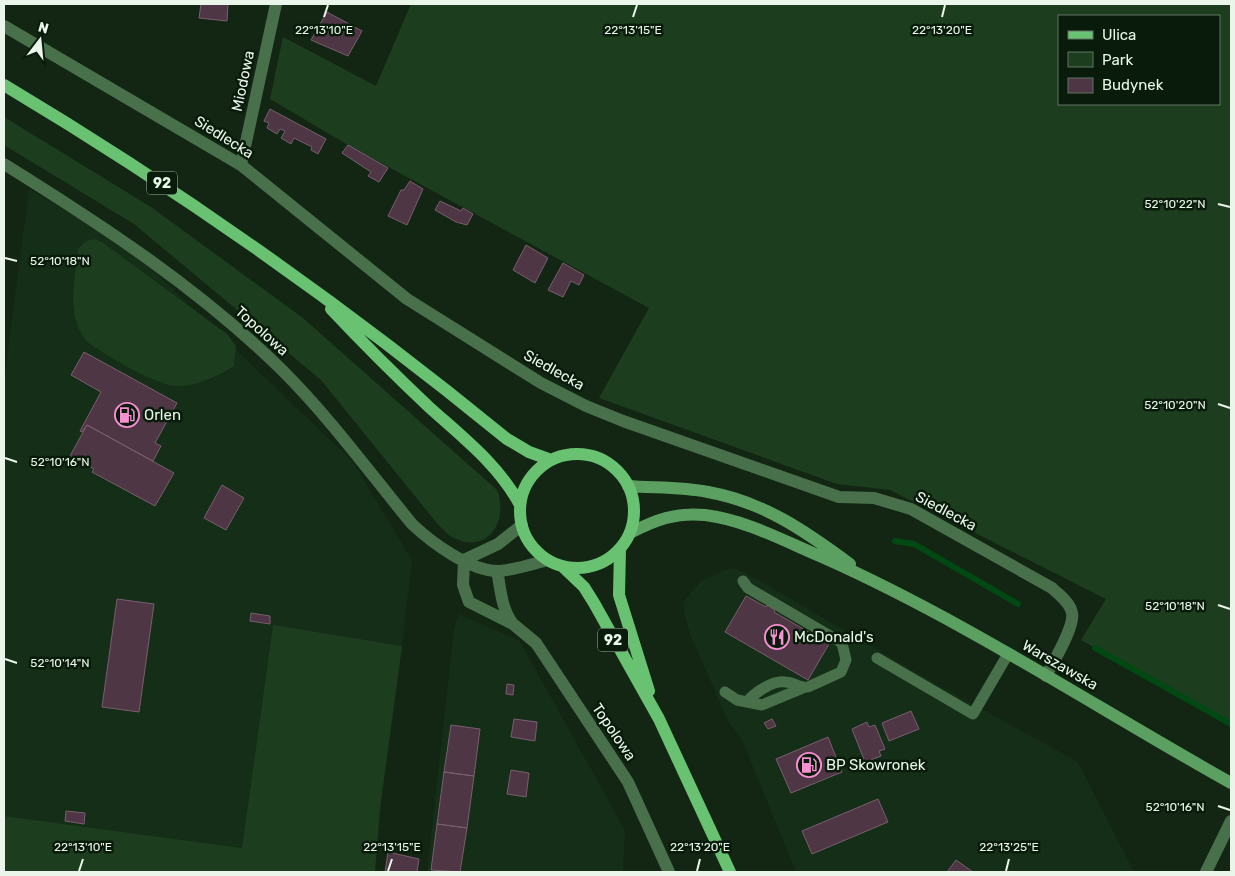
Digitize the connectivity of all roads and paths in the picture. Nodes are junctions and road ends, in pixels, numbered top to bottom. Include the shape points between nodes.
1 (276, 4) edge
2 (4, 26) edge
3 (4, 84) edge
4 (4, 164) edge
5 (242, 165) junction
6 (314, 291) junction
7 (551, 460) junction
8 (628, 486) junction
9 (520, 505) junction
10 (522, 525) junction
11 (630, 533) junction
12 (620, 549) junction
13 (464, 560) junction
14 (548, 560) junction
15 (562, 566) junction
16 (497, 571) junction
17 (870, 578) junction
18 (743, 582) dead end
19 (513, 624) junction
20 (1008, 654) junction
21 (877, 658) dead end
22 (1046, 676) junction
23 (725, 692) dead end
24 (659, 719) junction
25 (1231, 783) edge
26 (1231, 821) edge
27 (669, 872) edge
28 (730, 872) edge
29 (1206, 872) edge

1 - 5 street, Miodowa
2 - 5 street, Siedlecka
3 - 6 main road, 92 via 201,209
4 - 13 street, Topolowa via 132,246 234,327 310,399 412,524 427,538
5 - 22 street, Siedlecka via 407,299 541,383 614,418 839,497 874,498 911,509 1052,588 1066,601 1072,613 1068,632
6 - 7 main road, 92 via 372,332 507,439
6 - 9 main road, 92 via 391,372 488,461 510,486
7 - 8 main road, 92 via 580,454 600,459 616,470
7 - 9 main road, 92 via 533,475 524,489
8 - 11 main road, 92 via 634,509
8 - 17 main road, Warszawska via 707,492 755,506 796,525
9 - 10 main road, 92
10 - 13 street via 498,544
10 - 14 main road, 92 via 532,545
11 - 12 main road, 92
11 - 17 main road, Warszawska via 670,516 716,517 739,522
12 - 15 main road, 92 via 608,560 593,566
12 - 24 main road, 92 via 619,595
13 - 16 street, Topolowa
13 - 19 street, Topolowa via 463,585 469,602
14 - 15 main road, 92
14 - 16 street
15 - 24 main road, 92 via 584,587
16 - 19 street, Topolowa via 501,600
17 - 20 main road, Warszawska
18 - 23 lane via 842,643 846,660 840,672 803,688 785,681 757,692 747,702
19 - 27 street, Topolowa via 536,643 628,782
20 - 21 lane via 973,714
20 - 22 main road, Warszawska
22 - 25 main road, Warszawska
24 - 28 main road, 92
26 - 29 street

